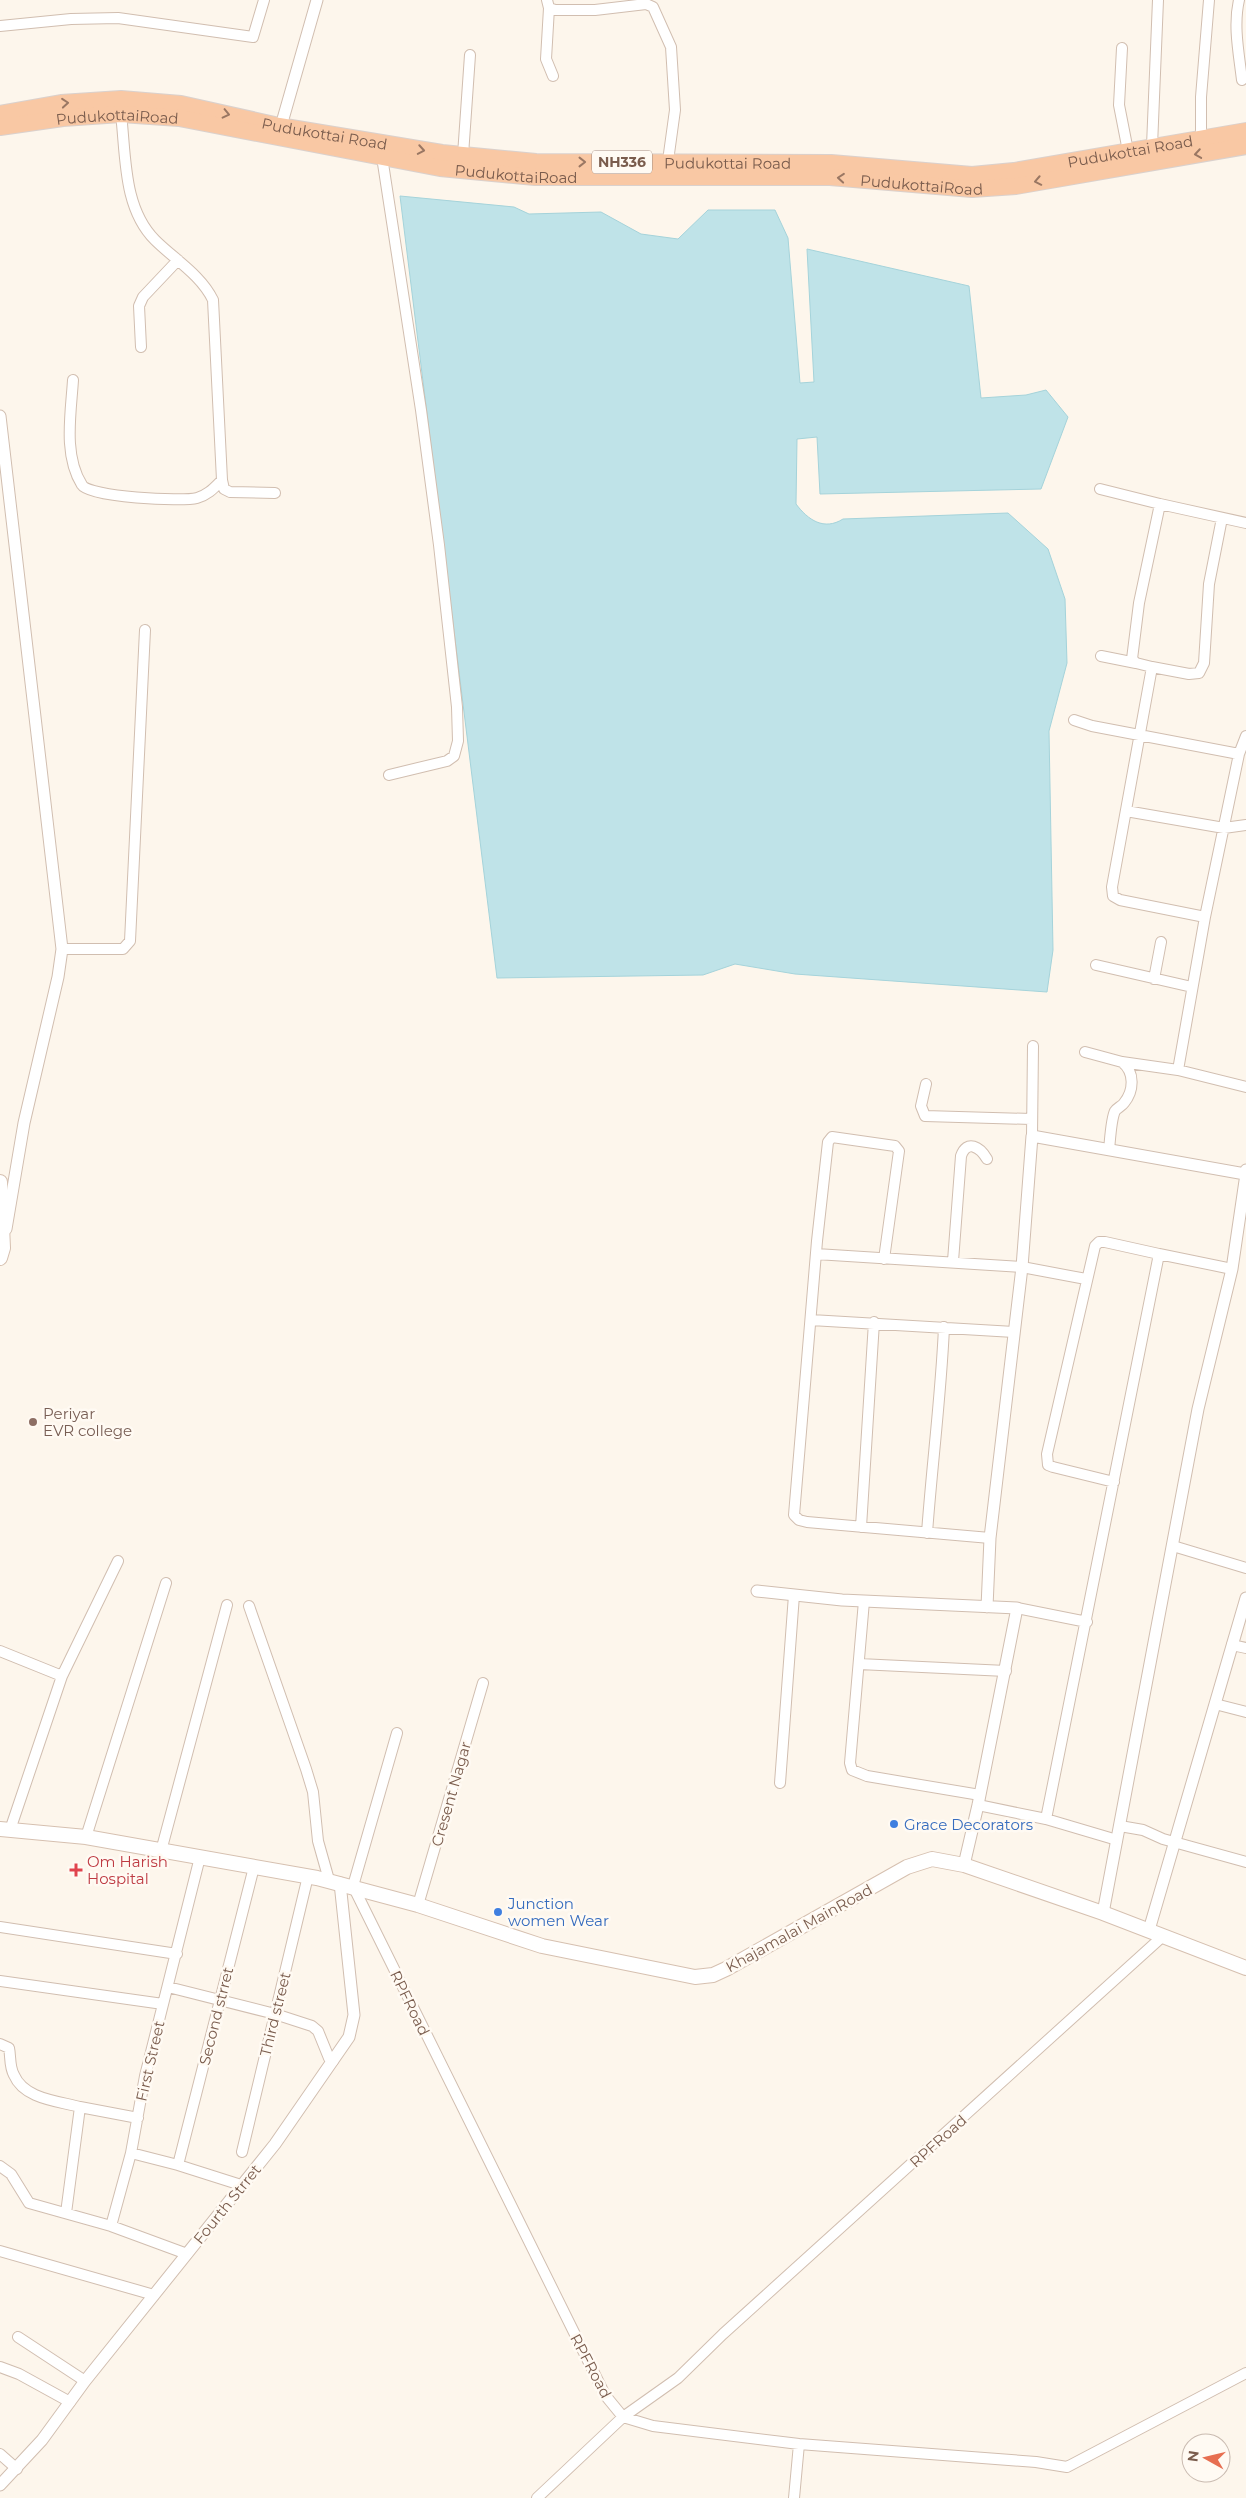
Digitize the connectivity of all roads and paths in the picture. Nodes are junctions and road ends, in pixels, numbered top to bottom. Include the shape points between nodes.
1 (264, 0) edge
2 (317, 0) edge
3 (1158, 0) edge
4 (1209, 0) edge
5 (1240, 0) edge
6 (548, 4) edge
7 (0, 26) edge
8 (1122, 48) dead end
9 (470, 55) dead end
10 (553, 76) dead end
11 (1242, 80) dead end
12 (0, 114) edge
13 (121, 114) junction
14 (0, 127) edge
15 (1246, 131) edge
16 (279, 132) junction
17 (1201, 138) junction
18 (1152, 146) junction
19 (1246, 146) edge
20 (1128, 151) junction
21 (389, 154) junction
22 (463, 156) junction
23 (667, 170) junction
24 (178, 260) junction
25 (141, 348) dead end
26 (73, 380) dead end
27 (0, 416) edge
28 (222, 480) junction
29 (1100, 489) dead end
30 (275, 493) dead end
31 (1160, 504) junction
32 (1222, 518) junction
33 (1246, 523) edge
34 (145, 630) dead end
35 (1101, 656) dead end
36 (1136, 663) junction
37 (1152, 666) junction
38 (1074, 720) dead end
39 (1140, 735) junction
40 (1246, 736) edge
41 (1239, 754) junction
42 (389, 775) dead end
43 (1126, 811) junction
44 (1246, 825) edge
45 (1224, 828) junction
46 (1205, 918) junction
47 (1161, 942) dead end
48 (62, 949) junction
49 (1096, 965) dead end
50 (1154, 979) junction
51 (1192, 987) junction
52 (1033, 1046) dead end
53 (1085, 1052) dead end
54 (1122, 1062) junction
55 (1178, 1070) junction
56 (926, 1084) dead end
57 (1246, 1087) edge
58 (1031, 1118) junction
59 (1032, 1136) junction
60 (1109, 1150) junction
61 (987, 1159) dead end
62 (1246, 1173) edge
63 (0, 1182) edge
64 (2, 1253) edge
65 (816, 1254) junction
66 (1159, 1254) junction
67 (884, 1259) junction
68 (953, 1261) junction
69 (1022, 1268) junction
70 (1232, 1269) junction
71 (1086, 1279) junction
72 (810, 1320) junction
73 (874, 1322) junction
74 (944, 1327) junction
75 (1014, 1332) junction
76 (1114, 1482) junction
77 (861, 1527) junction
78 (927, 1532) junction
79 (990, 1538) junction
80 (1173, 1546) junction
81 (118, 1562) dead end
82 (1246, 1568) edge
83 (166, 1583) dead end
84 (756, 1591) dead end
85 (794, 1595) junction
86 (1246, 1598) edge
87 (864, 1601) junction
88 (227, 1605) dead end
89 (249, 1606) dead end
90 (987, 1607) junction
91 (1017, 1608) junction
92 (1086, 1622) junction
93 (1232, 1645) junction
94 (1246, 1648) edge
95 (0, 1651) edge
96 (858, 1664) junction
97 (1006, 1671) junction
98 (62, 1676) junction
99 (483, 1683) dead end
100 (1215, 1704) junction
101 (1246, 1712) edge
102 (398, 1733) dead end
103 (780, 1783) dead end
104 (979, 1800) junction
105 (1046, 1819) junction
106 (1120, 1826) junction
107 (5, 1830) edge
108 (86, 1837) junction
109 (1117, 1840) junction
110 (1175, 1842) junction
111 (161, 1851) junction
112 (200, 1857) junction
113 (1246, 1862) edge
114 (964, 1865) junction
115 (254, 1867) junction
116 (308, 1876) junction
117 (341, 1883) junction
118 (418, 1905) junction
119 (1104, 1912) junction
120 (0, 1927) edge
121 (1149, 1930) junction
122 (1163, 1936) junction
123 (177, 1954) junction
124 (1246, 1968) edge
125 (0, 1981) edge
126 (168, 1987) junction
127 (220, 2000) junction
128 (163, 2004) junction
129 (275, 2014) junction
130 (0, 2044) edge
131 (333, 2061) junction
132 (80, 2107) junction
133 (138, 2118) junction
134 (242, 2152) dead end
135 (131, 2153) junction
136 (178, 2165) junction
137 (0, 2166) edge
138 (241, 2185) junction
139 (66, 2212) junction
140 (112, 2226) junction
141 (0, 2252) edge
142 (187, 2254) junction
143 (154, 2295) junction
144 (18, 2337) dead end
145 (0, 2367) edge
146 (1246, 2373) edge
147 (85, 2382) junction
148 (70, 2402) junction
149 (624, 2417) junction
150 (799, 2444) junction
151 (0, 2454) edge
152 (17, 2469) junction
153 (0, 2485) edge
154 (537, 2498) edge
155 (794, 2498) edge

1 - 7 street via 253,37 118,18
2 - 16 street
3 - 18 street
4 - 17 street
5 - 11 street via 1236,12 1236,36
6 - 10 street via 546,59
6 - 23 street via 555,10 595,10 646,4 653,7 671,47 675,110
8 - 20 street via 1119,105
9 - 22 street
12 -> 16 highway, Pudukottai Road / NH336 via 61,103 121,99 181,104
13 - 14 highway, PudukottaiRoad / NH336
13 - 16 highway, PudukottaiRoad / NH336 via 179,118
13 - 24 street via 132,202 139,220 154,240
15 - 17 highway, Pudukottai Road / NH336
16 - 21 highway, Pudukottai Road / NH336
17 - 18 highway, Pudukottai Road / NH336
18 - 20 highway, Pudukottai Road / NH336
19 -> 23 highway, PudukottaiRoad / NH336 via 1016,186 972,189
20 - 23 highway, Pudukottai Road / NH336 via 1014,172 972,175 831,163
21 -> 22 highway, Pudukottai Road / NH336
21 - 23 highway, PudukottaiRoad / NH336 via 440,168 536,177
21 - 42 street via 438,535 458,741 454,756 447,761
22 -> 23 highway, Pudukottai Road / NH336
24 - 25 street via 139,306
24 - 28 street via 213,300
26 - 28 street via 70,440 74,466 87,490 116,496 185,499 206,495
27 - 48 street
28 - 30 street via 224,489 230,492
29 - 31 street
31 - 32 street
31 - 36 street via 1139,604 1132,659
32 - 33 street
32 - 37 street via 1209,584 1199,673
34 - 48 street via 130,941 123,949
35 - 36 street
36 - 37 street
37 - 39 street
38 - 39 street
39 - 41 street
39 - 43 street
40 - 41 street
41 - 45 street
43 - 45 street
43 - 46 street via 1113,896
44 - 45 street
45 - 46 street
46 - 51 street
47 - 50 street
48 - 64 street via 24,1123
49 - 50 street
50 - 51 street
51 - 55 street
52 - 58 street
53 - 54 street
54 - 55 street
54 - 60 street via 1130,1067 1131,1087 1125,1103 1115,1111
55 - 57 street
56 - 58 street via 921,1106 925,1116
58 - 59 street
59 - 60 street
59 - 69 street
60 - 62 street
61 - 68 street via 982,1149 975,1146 963,1149
62 - 70 street
63 - 64 main road
65 - 67 street
65 - 67 street via 828,1142 839,1136 895,1146 898,1151
65 - 72 street
66 - 70 street
66 - 71 street via 1099,1242 1092,1252
66 - 76 street
67 - 68 street
68 - 69 street
69 - 71 street
69 - 75 street
70 - 80 street via 1198,1409
71 - 76 street via 1047,1461 1053,1467
72 - 73 street
72 - 77 street via 794,1515 807,1522
73 - 74 street
73 - 77 street
74 - 75 street
74 - 78 street via 942,1384
75 - 79 street
76 - 92 street
77 - 78 street
78 - 79 street
79 - 90 street
80 - 82 street
80 - 106 street
81 - 98 street
83 - 108 street
84 - 85 street
85 - 87 street
85 - 103 street
86 - 93 street
87 - 90 street
87 - 96 street
88 - 111 street
89 - 117 street, RPFRoad via 313,1792 318,1841
90 - 91 street
91 - 92 street
91 - 97 street
92 - 105 street
93 - 94 street
93 - 100 street
95 - 98 street
96 - 97 street
96 - 104 street via 852,1770
97 - 104 street
98 - 107 street
99 - 118 street, Cresent Nagar
100 - 101 street
100 - 110 street
102 - 117 street
104 - 105 street
104 - 114 street
105 - 109 street
106 - 109 street
106 - 110 street via 1143,1830
107 - 108 main road, Khajamalai MainRoad
108 - 111 main road, Khajamalai MainRoad
109 - 119 street
110 - 113 street
110 - 121 street
111 - 112 main road, Khajamalai MainRoad
112 - 115 main road, Khajamalai MainRoad
112 - 123 street, First Street
114 - 118 main road, Khajamalai MainRoad via 932,1860 907,1867 764,1949 703,1977 542,1946
114 - 119 main road, Khajamalai MainRoad
115 - 116 main road, Khajamalai MainRoad
115 - 127 street, Second strret
116 - 117 main road, Khajamalai MainRoad
116 - 129 street, Third street
117 - 118 main road, Khajamalai MainRoad
117 - 131 street, Fourth Strret via 354,2015 350,2036
117 - 149 street, RPFRoad via 605,2395
119 - 121 main road, Khajamalai MainRoad
120 - 123 street
121 - 122 main road, Khajamalai MainRoad
122 - 124 main road, Khajamalai MainRoad
122 - 149 street, RPFRoad via 678,2378
123 - 126 street, First Street
125 - 128 street
126 - 127 street
126 - 128 street, First Street
127 - 129 street
127 - 136 street, Second strret
128 - 133 street, First Street
129 - 131 street via 312,2026 318,2031
129 - 134 street, Third street
130 - 132 street via 9,2048 14,2077 25,2090
131 - 138 street, Fourth Strret via 275,2144
132 - 133 street
132 - 139 street
133 - 135 street, First Street
135 - 136 street
135 - 140 street, First Street
136 - 138 street
137 - 139 street via 10,2174 29,2203
138 - 142 street, Fourth Strret
139 - 140 street
140 - 142 street
141 - 143 street
142 - 143 street, Fourth Strret
143 - 147 street, Fourth Strret
144 - 147 street
145 - 148 street
146 - 150 street via 1067,2467
147 - 148 street, Fourth Strret
148 - 152 street, Fourth Strret
149 - 150 street via 653,2426
149 - 154 street
150 - 155 street
151 - 152 street
152 - 153 street, Fourth Strret

